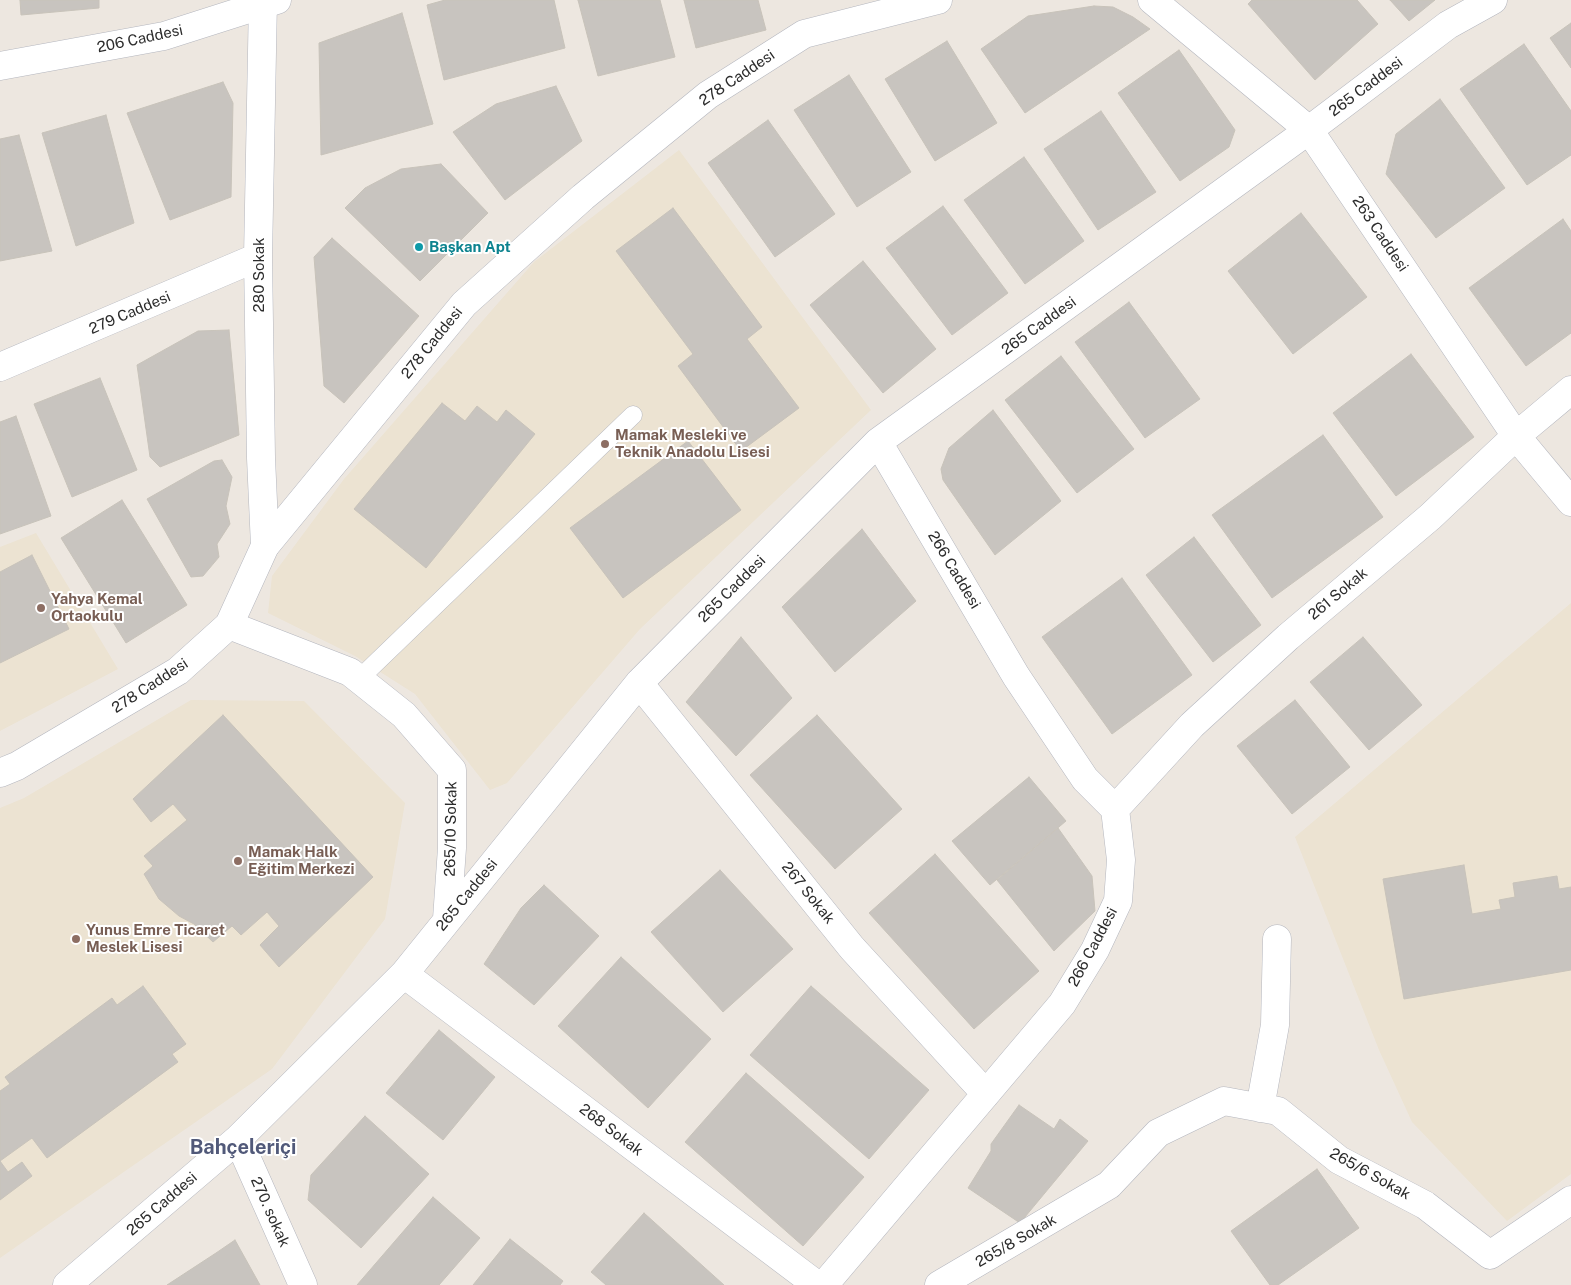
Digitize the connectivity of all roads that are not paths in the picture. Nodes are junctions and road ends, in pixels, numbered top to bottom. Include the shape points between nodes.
1 (938, 0) edge
2 (1152, 0) edge
3 (1494, 0) edge
4 (268, 2) edge
5 (0, 66) edge
6 (1309, 130) junction
7 (258, 257) junction
8 (0, 367) edge
9 (1571, 390) edge
10 (633, 415) dead end
11 (1516, 436) junction
12 (878, 442) junction
13 (1571, 502) edge
14 (265, 546) junction
15 (229, 626) junction
16 (359, 679) junction
17 (639, 683) junction
18 (0, 773) edge
19 (1115, 809) junction
20 (447, 919) junction
21 (1277, 939) dead end
22 (404, 974) junction
23 (986, 1094) junction
24 (1260, 1108) junction
25 (238, 1139) junction
26 (1571, 1200) edge
27 (1066, 1211) joint
28 (68, 1285) edge
29 (303, 1285) edge
30 (817, 1285) edge
31 (824, 1285) edge
32 (939, 1285) edge

1 - 14 street, 278 Caddesi via 804,34 708,95 583,197 464,304
2 - 6 street, 263 Caddesi
3 - 6 street, 265 Caddesi via 1448,25
4 - 5 street, 206 Caddesi via 164,36
4 - 7 street, 280 Sokak
6 - 11 street, 263 Caddesi
6 - 12 street, 265 Caddesi
7 - 8 street, 279 Caddesi
7 - 14 street, 280 Sokak
9 - 11 street, 261 Sokak
10 - 16 lane
11 - 13 street, 263 Caddesi
11 - 19 street, 261 Sokak via 1430,517 1288,637 1192,725
12 - 17 street, 265 Caddesi
12 - 19 street, 266 Caddesi via 1030,698 1085,779
14 - 15 street, 278 Caddesi
15 - 16 street, 265/10 Sokak via 350,672
15 - 18 street, 278 Caddesi via 178,671
16 - 20 street, 265/10 Sokak via 404,715 452,770 452,848
17 - 20 street, 265 Caddesi
17 - 23 street, 267 Sokak via 852,948
19 - 23 street, 266 Caddesi via 1121,860 1118,901 1095,950 1062,1004
20 - 22 street, 265 Caddesi
21 - 24 street via 1275,1025
22 - 25 street, 265 Caddesi
22 - 30 street, 268 Sokak
23 - 31 street, 266 Caddesi
24 - 26 street, 265/6 Sokak via 1278,1111 1339,1160 1425,1205 1490,1255
24 - 27 street, 265/6 Sokak via 1224,1101 1158,1134 1109,1185
25 - 28 street, 265 Caddesi
25 - 29 street, 270. sokak
27 - 32 street, 265/8 Sokak

